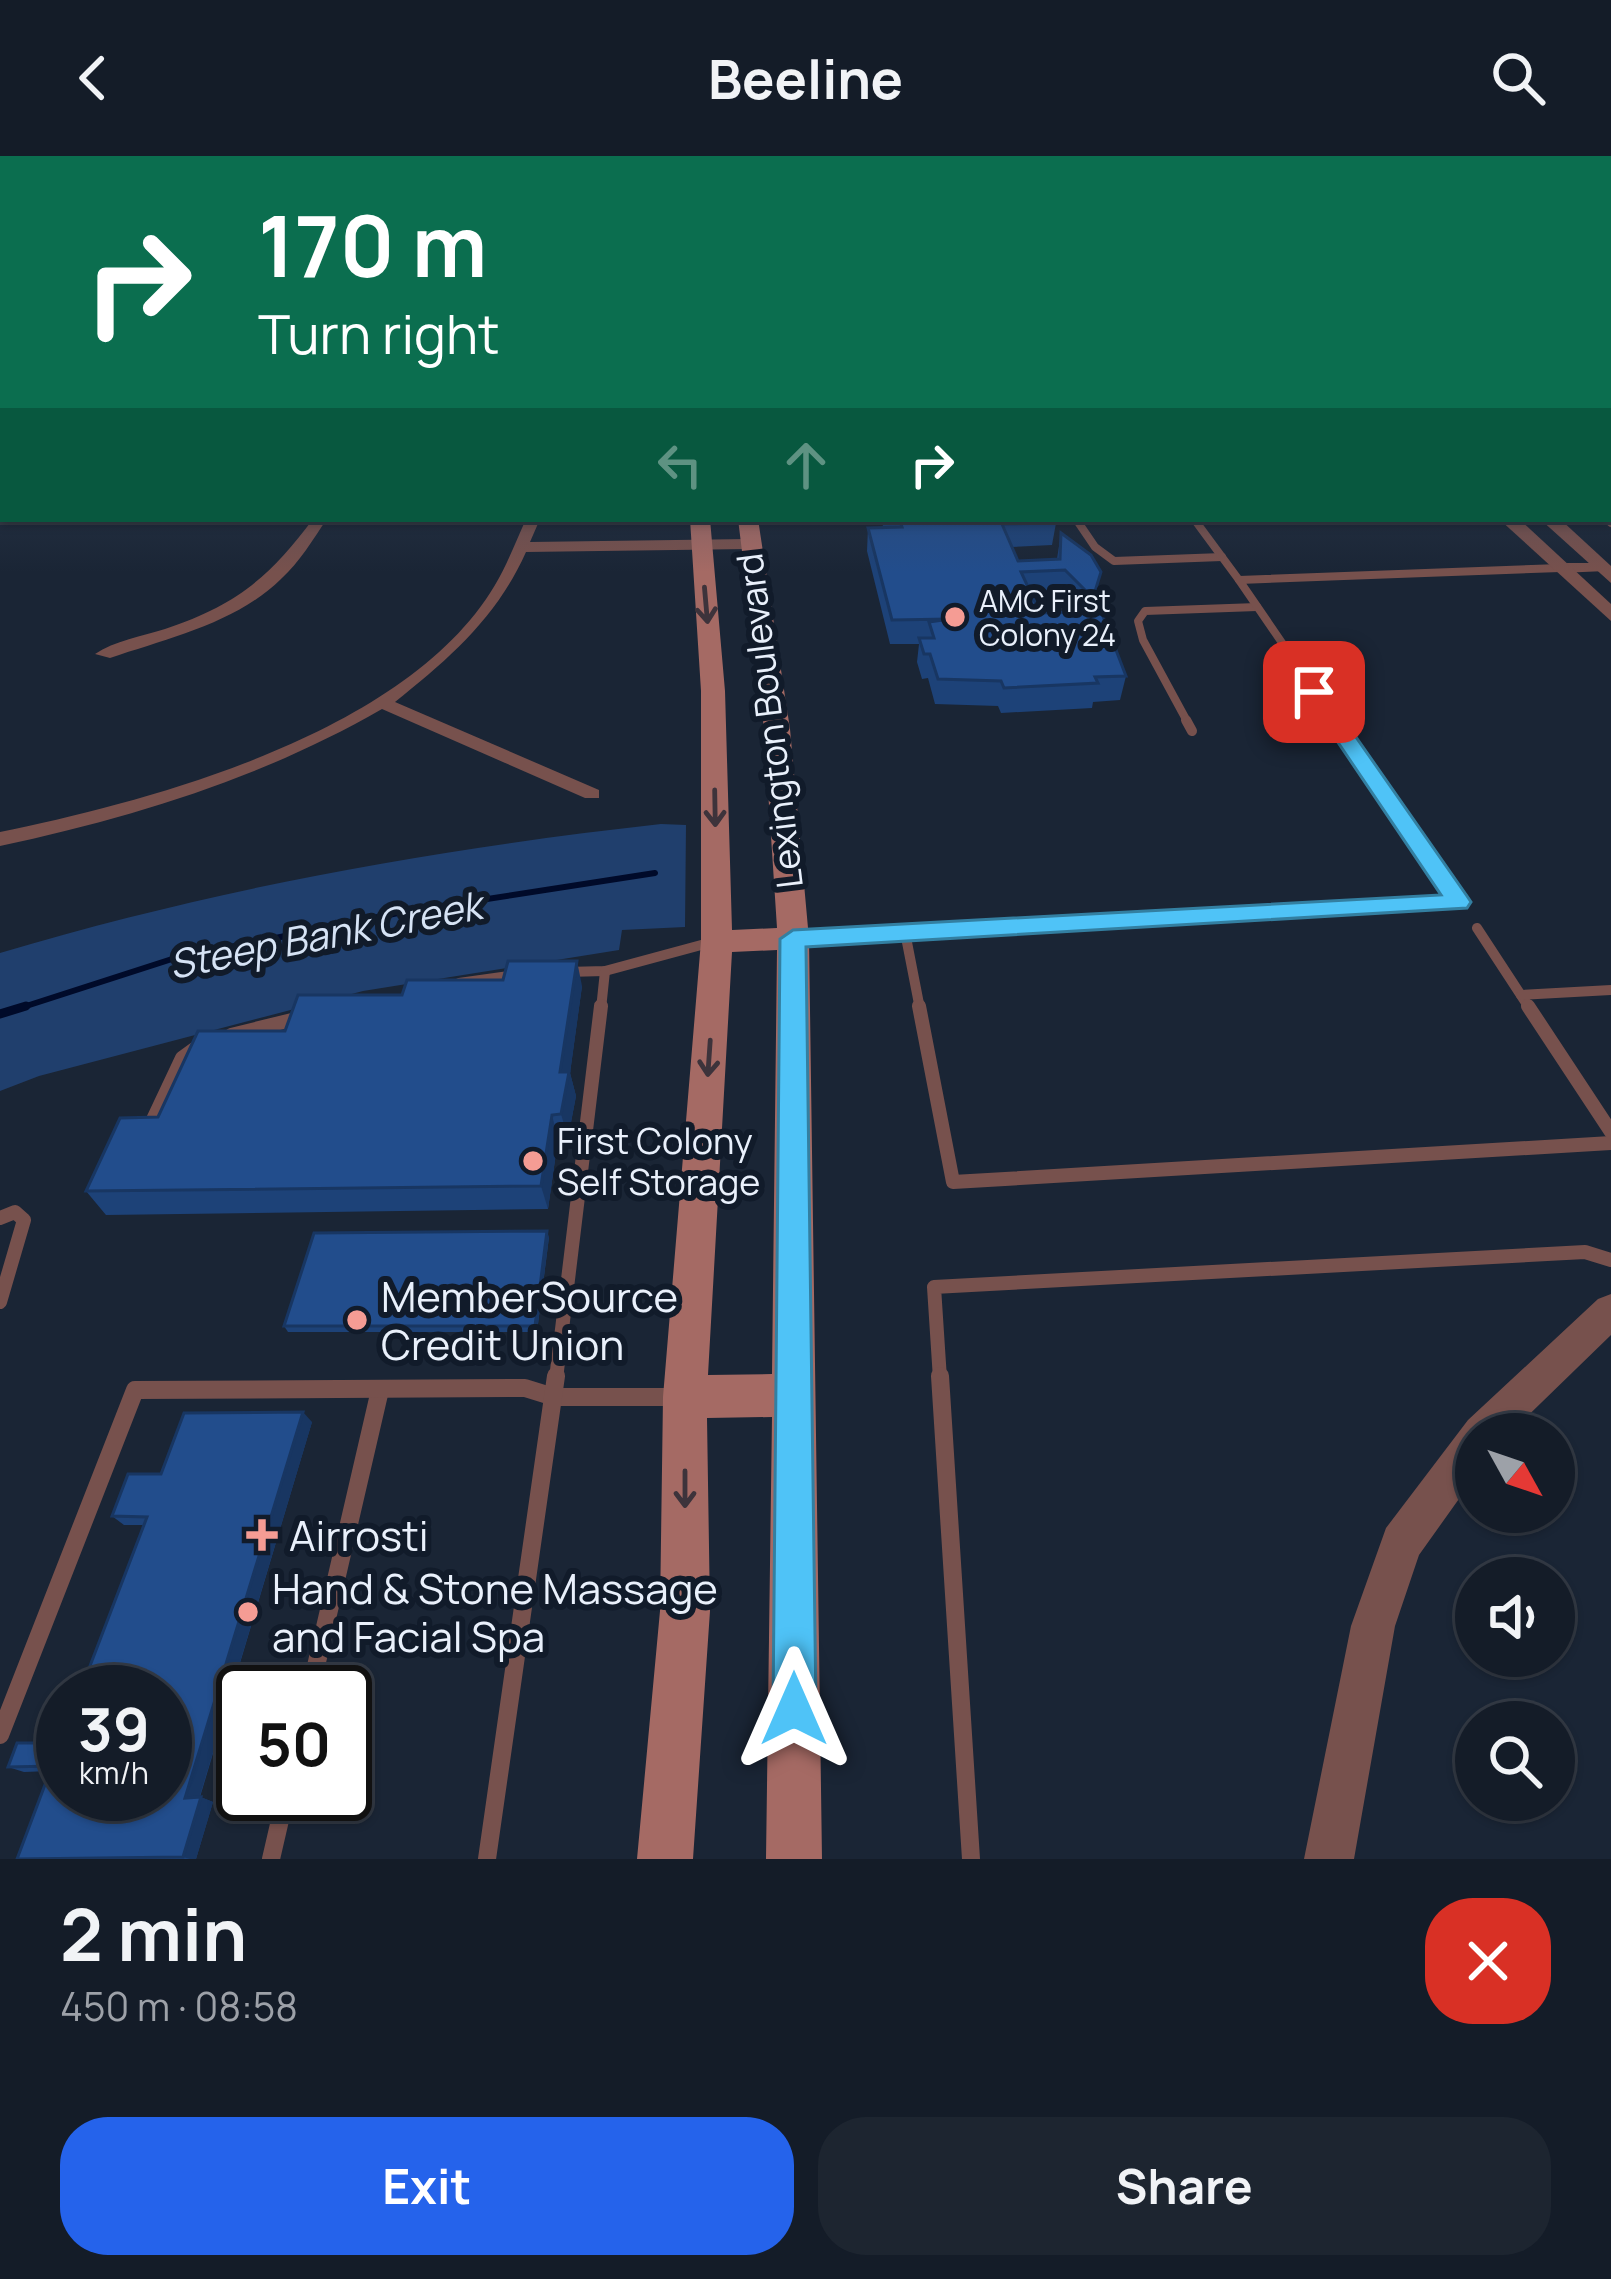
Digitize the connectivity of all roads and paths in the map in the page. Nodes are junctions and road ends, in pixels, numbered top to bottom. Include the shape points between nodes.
1 (318, 522) edge
2 (532, 522) edge
3 (700, 522) edge
4 (1078, 522) edge
5 (1196, 522) edge
6 (1511, 522) edge
7 (1552, 522) edge
8 (748, 531) edge
9 (701, 546) junction
10 (525, 548) junction
11 (1222, 556) junction
12 (1560, 568) junction
13 (1608, 571) edge
14 (1239, 580) junction
15 (1257, 607) junction
16 (1611, 615) edge
17 (104, 654) dead end
18 (381, 702) junction
19 (1192, 731) dead end
20 (592, 794) dead end
21 (0, 839) edge
22 (1477, 928) dead end
23 (904, 932) junction
24 (793, 939) junction
25 (717, 941) junction
26 (605, 971) junction
27 (546, 973) edge
28 (526, 974) edge
29 (450, 985) edge
30 (1611, 990) edge
31 (1521, 995) junction
32 (312, 1016) edge
33 (1611, 1132) edge
34 (143, 1139) edge
35 (1611, 1143) edge
36 (0, 1218) edge
37 (1611, 1260) edge
38 (0, 1302) edge
39 (1611, 1311) edge
40 (380, 1390) junction
41 (796, 1394) junction
42 (554, 1397) junction
43 (685, 1397) junction
44 (1502, 1413) edge
45 (1455, 1469) edge
46 (316, 1665) edge
47 (0, 1735) edge
48 (280, 1821) edge
49 (271, 1859) edge
50 (487, 1859) edge
51 (664, 1859) edge
52 (794, 1859) edge
53 (971, 1859) edge
54 (1329, 1859) edge

1 - 17 street via 288,564 243,599
2 - 10 street
3 - 9 main road, Lexington Boulevard
4 - 11 lane via 1114,561
5 - 11 lane
6 - 12 street
7 - 13 street
8 - 9 street
8 - 24 main road, Lexington Boulevard via 777,729
9 - 10 street
9 -> 25 main road, Lexington Boulevard via 713,691
10 - 18 street via 464,639
11 - 14 lane
12 - 13 street
12 - 14 lane
12 - 16 street
14 - 15 lane
15 - 19 lane via 1163,608 1138,621
15 - 23 lane via 1459,902
18 - 20 street
18 - 21 street via 267,759 149,803
22 - 31 lane
23 - 24 lane
23 - 35 lane via 953,1182
24 - 25 main road
24 - 41 main road, Lexington Boulevard
25 - 26 lane
25 -> 43 main road, Lexington Boulevard
26 - 27 lane
26 - 42 lane
28 - 29 lane
30 - 31 lane
31 - 33 lane
32 - 34 lane via 204,1043 182,1058
36 - 38 lane via 15,1212 24,1220
37 - 53 lane via 1586,1252 934,1287
39 - 44 street
40 - 42 lane via 525,1388
40 - 46 lane
40 - 47 lane via 135,1390
41 - 43 main road
41 - 52 main road, Lexington Boulevard
42 - 43 lane
42 - 50 lane
43 -> 51 main road, Lexington Boulevard via 685,1611
45 - 54 street via 1400,1543 1373,1626
48 - 49 lane

